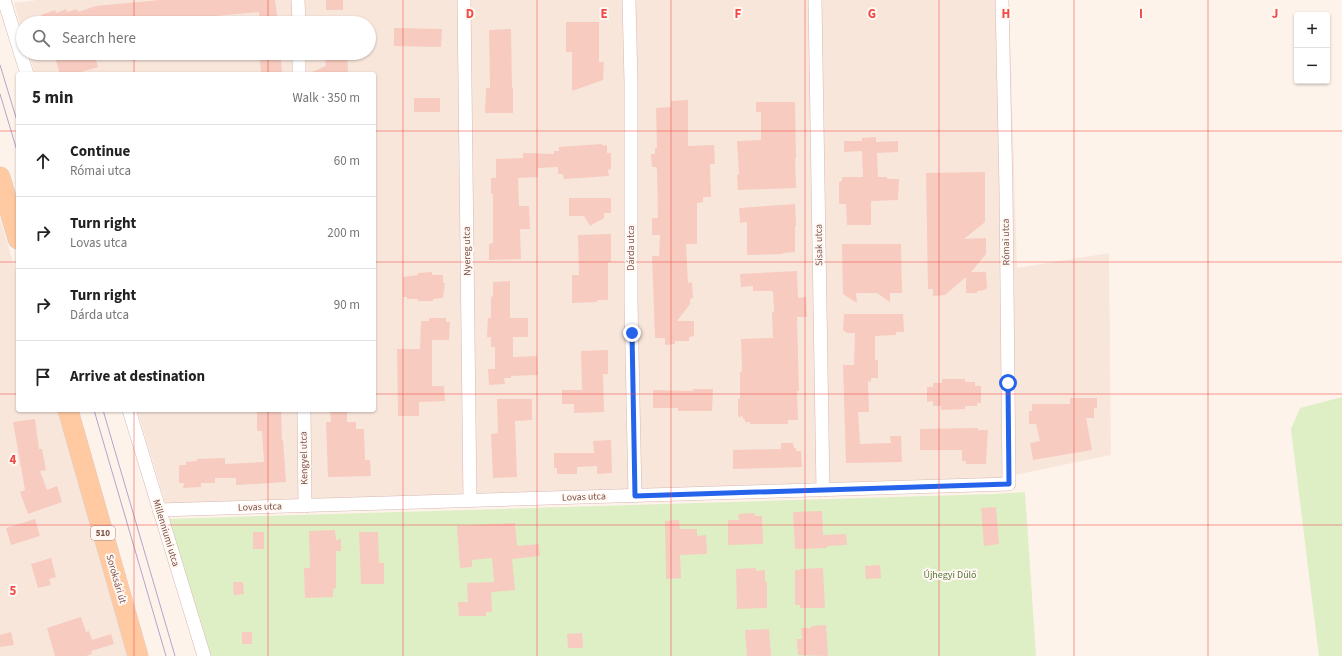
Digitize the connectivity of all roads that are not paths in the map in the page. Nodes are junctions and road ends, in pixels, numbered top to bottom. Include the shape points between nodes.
1 (4, 0) edge
2 (298, 0) edge
3 (464, 0) edge
4 (629, 0) edge
5 (815, 0) edge
6 (1002, 0) edge
7 (299, 16) edge
8 (16, 39) edge
9 (23, 60) edge
10 (299, 60) edge
11 (26, 72) edge
12 (299, 72) edge
13 (0, 177) edge
14 (16, 232) edge
15 (69, 412) edge
16 (130, 412) edge
17 (304, 412) edge
18 (1009, 484) joint
19 (823, 490) junction
20 (635, 496) junction
21 (470, 501) junction
22 (305, 506) junction
23 (159, 510) junction
24 (138, 656) edge
25 (204, 656) edge

1 - 8 street
2 - 7 street
3 - 21 street, Nyereg utca
4 - 20 street, Dárda utca
5 - 19 street, Sisak utca
6 - 18 street, Római utca
9 - 11 street
10 - 12 street
13 - 14 main road
15 - 24 main road, Soroksári út / 510
16 - 23 street, Millenniumi utca
17 - 22 street, Kengyel utca
18 - 19 street, Lovas utca
19 - 20 street, Lovas utca
20 - 21 street, Lovas utca
21 - 22 street, Lovas utca
22 - 23 street, Lovas utca
23 - 25 street, Millenniumi utca

